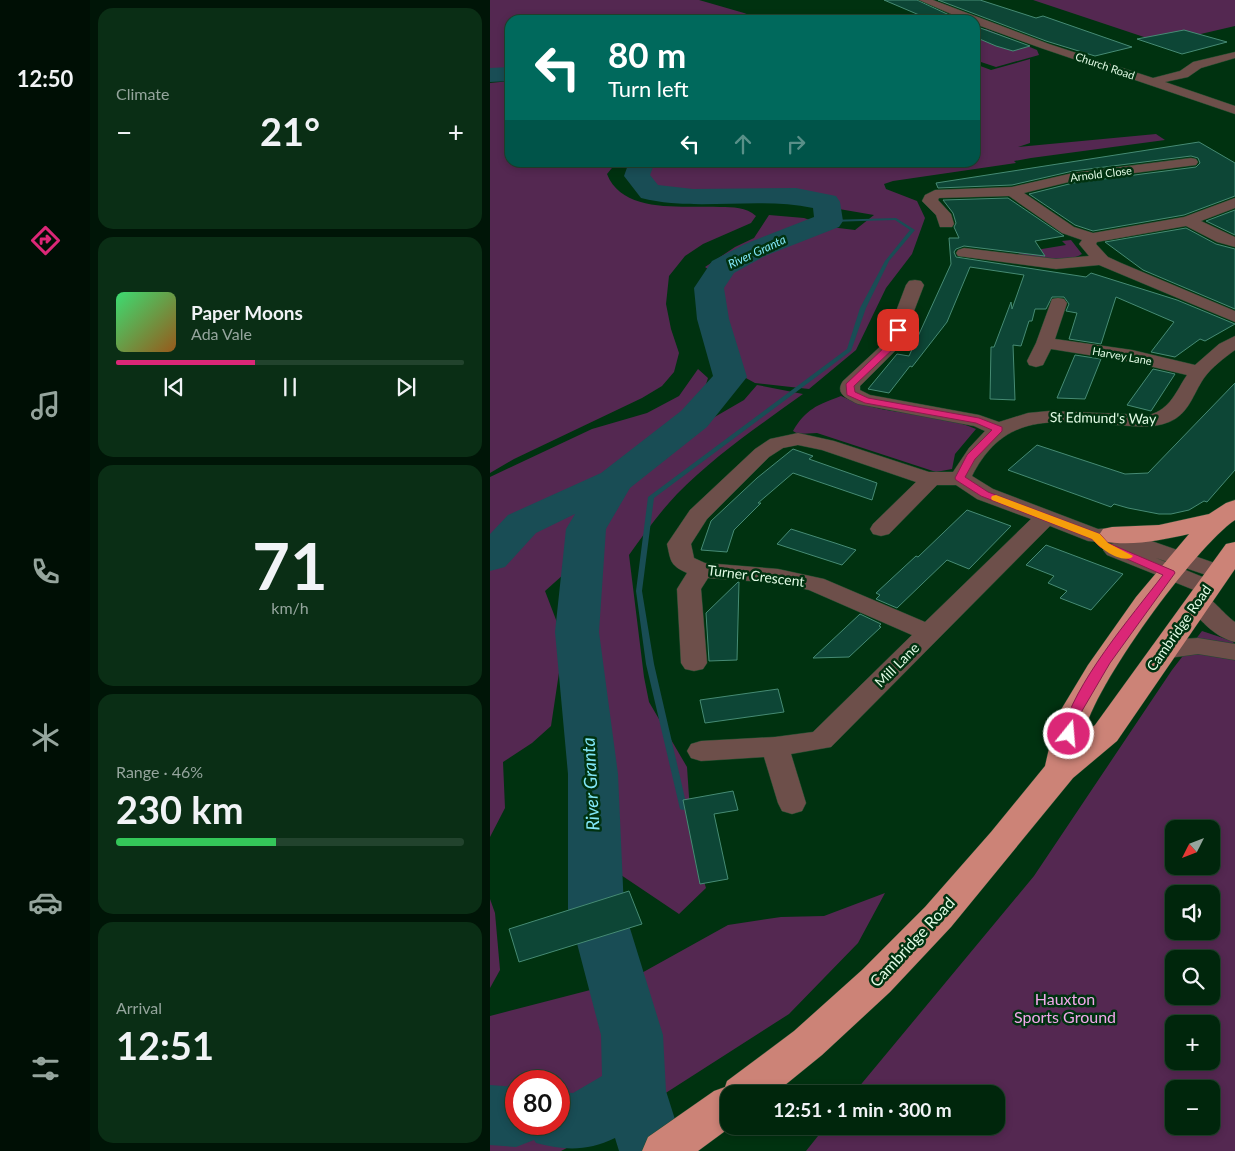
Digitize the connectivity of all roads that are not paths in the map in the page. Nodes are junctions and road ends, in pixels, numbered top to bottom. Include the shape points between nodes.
1 (926, 0) edge
2 (963, 15) edge
3 (980, 22) edge
4 (1234, 55) edge
5 (1152, 82) junction
6 (1235, 110) edge
7 (1175, 153) dead end
8 (1191, 162) junction
9 (1206, 171) dead end
10 (1012, 191) junction
11 (1235, 203) edge
12 (1188, 221) junction
13 (946, 224) dead end
14 (1092, 238) junction
15 (1235, 242) edge
16 (964, 253) dead end
17 (1102, 260) junction
18 (915, 285) dead end
19 (1058, 303) dead end
20 (1235, 317) edge
21 (1045, 343) junction
22 (1230, 349) edge
23 (1036, 361) dead end
24 (1199, 372) junction
25 (999, 429) junction
26 (960, 478) junction
27 (926, 479) junction
28 (1226, 514) edge
29 (1046, 517) junction
30 (882, 530) dead end
31 (1104, 536) junction
32 (1235, 550) edge
33 (1175, 566) junction
34 (701, 570) junction
35 (1208, 587) junction
36 (929, 633) junction
37 (1235, 634) edge
38 (1162, 651) junction
39 (1235, 652) edge
40 (694, 663) dead end
41 (775, 747) junction
42 (701, 752) dead end
43 (1061, 770) junction
44 (792, 803) dead end
45 (754, 1085) edge
46 (720, 1111) edge
47 (675, 1144) edge

1 - 2 street, Church Road
3 - 5 street, Church Road
4 - 5 street
5 - 6 street, Church Road
7 - 8 street
8 - 9 street
8 - 10 street, Arnold Close via 1073,177
10 - 13 street, Arnold Close via 935,194 930,201 943,214
10 - 14 street via 1068,230
11 - 12 street
12 - 14 street
12 - 15 street
14 - 17 street via 1087,244
16 - 17 street via 1056,264
17 - 20 street
18 - 25 street via 892,345 850,386 850,394 865,400 979,421
19 - 21 street
21 - 23 street
21 - 24 street, Harvey Lane via 1132,356
22 - 24 street, St Edmund's Way
24 - 25 street, St Edmund's Way via 1175,410 1165,418 1150,421 1045,416 1018,421
25 - 26 street, St Edmund's Way via 970,458
26 - 27 street, Turner Crescent
26 - 29 street via 985,494
27 - 30 street via 926,486
27 - 34 street, Turner Crescent via 827,445 798,439 777,443 762,452 698,514 679,544 683,562
28 - 31 highway via 1159,533
28 - 33 highway, Cambridge Road
29 - 31 street
29 - 36 street, Mill Lane
31 - 33 street via 1104,545
32 - 35 highway, Cambridge Road
33 - 35 street
33 - 43 highway, Cambridge Road via 1105,661 1073,716
34 - 36 street, Turner Crescent via 778,576 816,584
34 - 40 street via 689,589
35 - 37 street via 1215,620
35 - 38 highway, Cambridge Road
36 - 41 street, Mill Lane via 821,740
38 - 39 street via 1201,645
38 - 43 highway, Cambridge Road via 1106,734
41 - 42 street, Mill Lane
41 - 44 street
43 - 45 highway, Cambridge Road via 938,917 876,981 808,1044
46 - 47 highway

